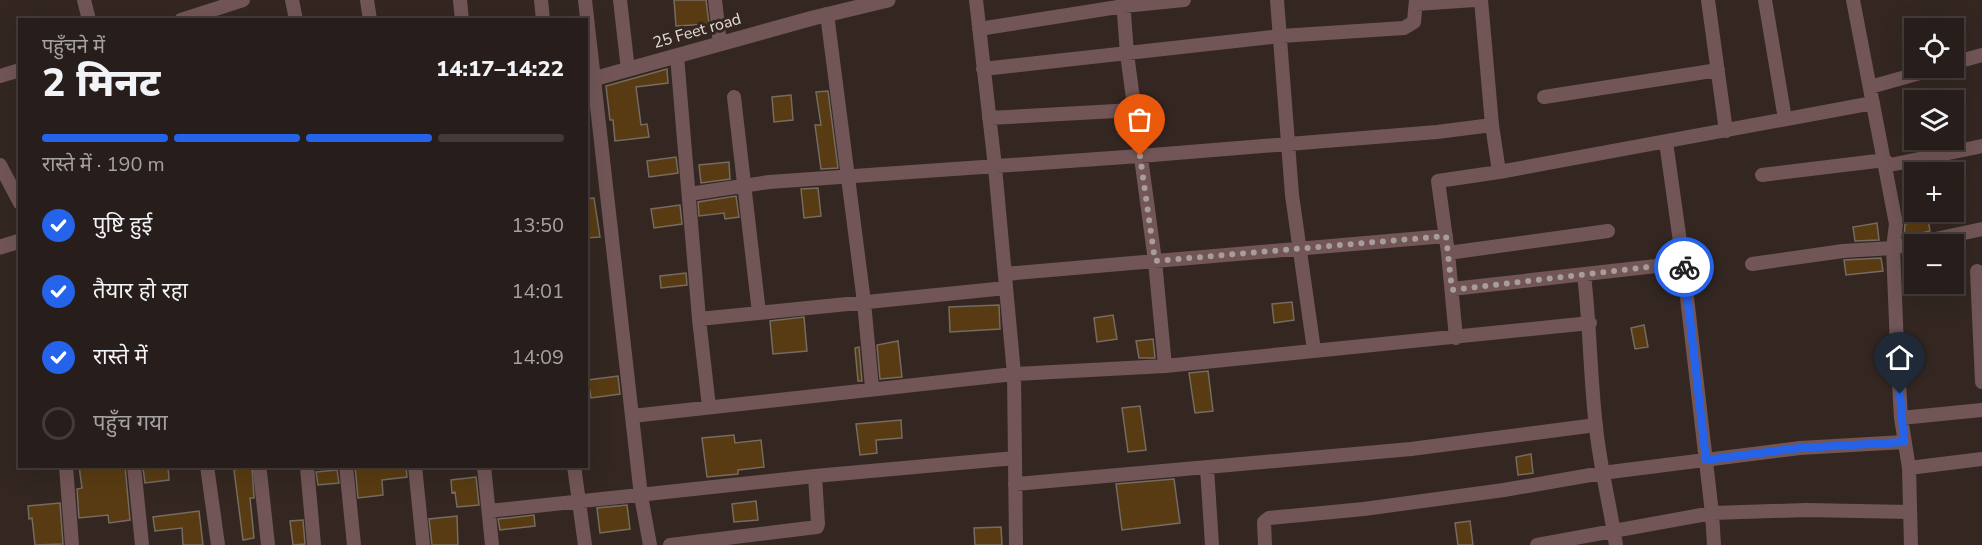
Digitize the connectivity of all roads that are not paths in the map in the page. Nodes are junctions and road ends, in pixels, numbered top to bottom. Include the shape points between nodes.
1 (84, 0) edge
2 (243, 0) edge
3 (292, 0) edge
4 (367, 0) edge
5 (460, 0) edge
6 (541, 0) edge
7 (585, 0) edge
8 (620, 0) edge
9 (715, 0) edge
10 (888, 0) edge
11 (976, 0) edge
12 (1184, 0) edge
13 (1277, 0) edge
14 (1475, 0) edge
15 (1481, 0) edge
16 (1708, 0) edge
17 (1765, 0) edge
18 (1853, 0) edge
19 (1416, 2) edge
20 (1123, 3) edge
21 (827, 14) junction
22 (88, 18) edge
23 (187, 18) edge
24 (296, 18) edge
25 (370, 18) edge
26 (462, 18) edge
27 (543, 18) edge
28 (586, 18) edge
29 (979, 29) junction
30 (1281, 36) junction
31 (720, 44) junction
32 (588, 48) edge
33 (1127, 54) junction
34 (1982, 55) edge
35 (677, 56) junction
36 (1964, 60) edge
37 (983, 69) junction
38 (628, 70) junction
39 (1718, 70) junction
40 (18, 71) edge
41 (0, 76) edge
42 (1904, 78) edge
43 (590, 80) edge
44 (1870, 87) junction
45 (734, 97) dead end
46 (1544, 97) dead end
47 (1873, 103) junction
48 (1134, 110) junction
49 (989, 118) junction
50 (1785, 119) junction
51 (1492, 125) junction
52 (1726, 131) junction
53 (1666, 142) junction
54 (1289, 144) junction
55 (1982, 146) edge
56 (1140, 156) junction
57 (1885, 163) junction
58 (0, 165) edge
59 (995, 167) junction
60 (1499, 172) junction
61 (1762, 175) dead end
62 (847, 177) junction
63 (745, 188) junction
64 (690, 194) junction
65 (18, 198) edge
66 (1982, 229) edge
67 (1608, 231) dead end
68 (1446, 236) junction
69 (18, 242) edge
70 (0, 246) edge
71 (1893, 248) junction
72 (1299, 250) junction
73 (1448, 254) junction
74 (1155, 261) junction
75 (1683, 263) junction
76 (1752, 264) dead end
77 (1977, 271) dead end
78 (1584, 275) junction
79 (1005, 281) junction
80 (1452, 290) junction
81 (864, 302) junction
82 (759, 313) junction
83 (699, 319) junction
84 (1590, 323) junction
85 (1456, 338) junction
86 (1314, 350) junction
87 (1165, 366) junction
88 (1014, 374) junction
89 (1982, 382) edge
90 (872, 388) junction
91 (709, 407) junction
92 (1982, 410) edge
93 (632, 416) junction
94 (1901, 418) junction
95 (1596, 425) junction
96 (1904, 442) junction
97 (1015, 458) junction
98 (1982, 459) edge
99 (1706, 460) junction
100 (66, 468) edge
101 (134, 468) edge
102 (207, 468) edge
103 (307, 468) edge
104 (346, 468) edge
105 (415, 468) edge
106 (484, 468) edge
107 (574, 468) edge
108 (1207, 468) junction
109 (1909, 468) junction
110 (260, 472) dead end
111 (1602, 473) junction
112 (815, 476) junction
113 (1015, 484) junction
114 (641, 496) junction
115 (580, 501) junction
116 (489, 511) junction
117 (1910, 512) junction
118 (1712, 513) junction
119 (1614, 530) junction
120 (1543, 544) edge
121 (72, 545) edge
122 (142, 545) edge
123 (218, 545) edge
124 (268, 545) edge
125 (314, 545) edge
126 (354, 545) edge
127 (423, 545) edge
128 (492, 545) edge
129 (585, 545) edge
130 (650, 545) edge
131 (670, 545) edge
132 (1016, 545) edge
133 (1212, 545) edge
134 (1265, 545) edge
135 (1616, 545) edge
136 (1714, 545) edge
137 (1911, 545) edge

1 - 22 street
2 - 23 street
3 - 24 street
4 - 25 street
5 - 26 street
6 - 27 street
7 - 28 street
8 - 38 street
9 - 31 street
10 - 21 street, 25 Feet road
11 - 29 street
12 - 20 street
13 - 30 street
14 - 19 street
15 - 51 street
16 - 39 street
17 - 50 street
18 - 44 street
19 - 30 street via 1414,22 1404,28
20 - 29 street
20 - 33 street
21 - 31 street, 25 Feet road
21 - 62 street
29 - 37 street
30 - 33 street
30 - 54 street
31 - 35 street, 25 Feet road
32 - 43 street
33 - 37 street
33 - 48 street
34 - 36 street
35 - 38 street, 25 Feet road
35 - 64 street
37 - 49 street
38 - 43 street, 25 Feet road
39 - 46 street
39 - 52 street
40 - 41 street
42 - 44 street
43 - 93 street
44 - 47 street
45 - 63 street
47 - 50 street
47 - 57 street
48 - 49 street
48 - 56 street
49 - 59 street
50 - 52 street
51 - 54 street
51 - 60 street
52 - 53 street
53 - 60 street
53 - 75 street
54 - 56 street
54 - 72 street
55 - 57 street
56 - 59 street
56 - 74 street
57 - 61 street
57 - 71 street via 1896,224
58 - 65 street
59 - 62 street
59 - 79 street
60 - 68 street via 1438,181
62 - 63 street via 770,182
62 - 81 street
63 - 64 street
63 - 82 street
64 - 83 street
66 - 71 street
67 - 73 street
68 - 72 street
68 - 73 street
69 - 70 street
71 - 76 street
71 - 94 street
72 - 74 street
72 - 86 street
73 - 80 street
74 - 79 street
74 - 87 street
75 - 78 street
75 - 99 street
77 - 89 street
78 - 80 street
78 - 84 street
79 - 81 street
79 - 88 street
80 - 85 street
81 - 82 street
81 - 90 street
82 - 83 street
83 - 91 street
84 - 85 street
84 - 95 street
85 - 86 street
86 - 87 street
87 - 88 street
88 - 90 street
88 - 97 street
90 - 91 street
91 - 93 street
92 - 94 street
93 - 114 street
94 - 96 street
95 - 108 street via 1411,449
95 - 111 street
96 - 99 street via 1800,448
96 - 109 street
97 - 112 street
97 - 113 street
98 - 109 street
99 - 111 street
99 - 118 street
100 - 121 street
101 - 122 street
102 - 123 street
103 - 125 street
104 - 126 street
105 - 127 street
106 - 116 street
107 - 115 street
108 - 113 street
108 - 133 street
109 - 117 street
110 - 124 street
111 - 119 street
111 - 134 street via 1364,509 1269,518 1264,522
112 - 114 street
112 - 131 street via 817,527
113 - 132 street
114 - 115 street
114 - 130 street
115 - 116 street
115 - 129 street
116 - 128 street
117 - 118 street
117 - 137 street
118 - 119 street
118 - 136 street
119 - 120 street
119 - 135 street

